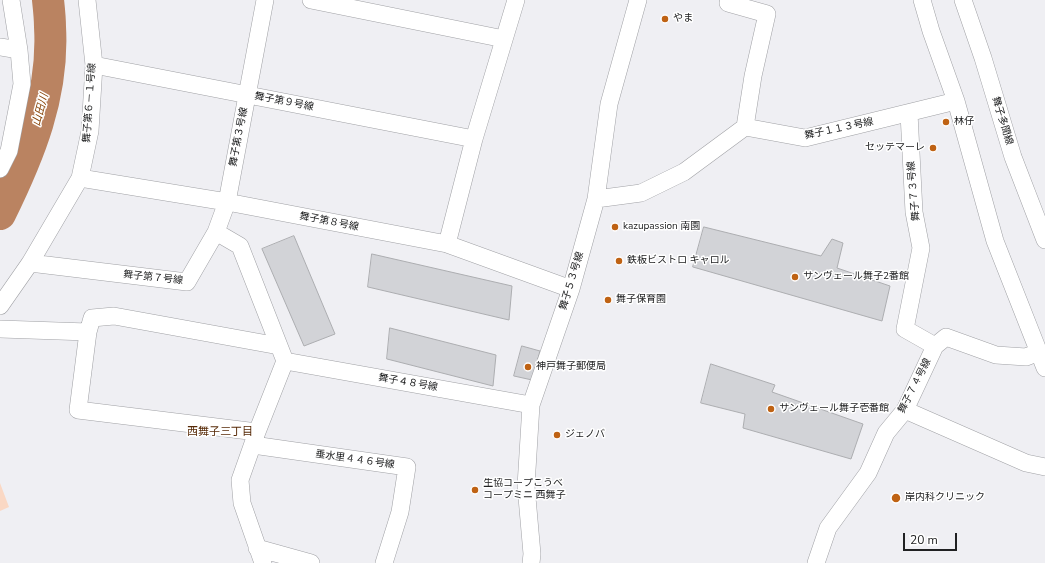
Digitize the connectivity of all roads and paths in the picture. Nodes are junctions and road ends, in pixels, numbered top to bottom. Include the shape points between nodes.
1 (11, 0) edge
2 (87, 0) edge
3 (265, 0) edge
4 (312, 0) edge
5 (516, 0) edge
6 (638, 0) edge
7 (922, 0) edge
8 (963, 0) edge
9 (728, 3) dead end
10 (504, 39) junction
11 (0, 47) edge
12 (19, 50) junction
13 (94, 65) junction
14 (247, 94) junction
15 (956, 101) junction
16 (909, 113) junction
17 (745, 127) junction
18 (7, 130) edge
19 (474, 139) junction
20 (0, 169) edge
21 (80, 178) junction
22 (596, 199) junction
23 (227, 202) junction
24 (216, 232) junction
25 (1045, 240) edge
26 (447, 244) junction
27 (30, 263) junction
28 (571, 289) junction
29 (0, 306) edge
30 (0, 329) edge
31 (88, 332) junction
32 (935, 346) junction
33 (1039, 352) junction
34 (282, 353) junction
35 (1045, 368) edge
36 (531, 405) junction
37 (904, 410) junction
38 (255, 439) junction
39 (1045, 467) edge
40 (260, 555) edge
41 (311, 563) edge
42 (384, 563) edge
43 (531, 563) edge
44 (816, 563) edge

1 - 12 street
2 - 13 street, 舞子第６－１号線
3 - 14 street, 舞子第３号線
4 - 10 street
5 - 10 street
6 - 22 street, 舞子５３号線 via 609,104
7 - 15 street
8 - 25 street, 舞子多聞線 via 1013,157
9 - 17 street via 767,14 752,76
10 - 19 street
11 - 12 street
12 - 18 street via 22,84
13 - 14 street, 舞子第９号線
13 - 21 street, 舞子第６－１号線 via 90,131
14 - 19 street, 舞子第９号線
14 - 23 street, 舞子第３号線
15 - 16 street, 舞子１１３号線
15 - 33 street via 995,241
16 - 17 street, 舞子１１３号線 via 805,138
16 - 32 street, 舞子７３号線 via 914,212 921,248 905,329
17 - 22 street via 684,172 662,183 641,193
18 - 20 street via 9,151
19 - 26 street
21 - 23 street, 舞子第８号線
21 - 27 street, 舞子第６－１号線
22 - 28 street, 舞子５３号線
23 - 24 street, 舞子第７号線
23 - 26 street, 舞子第８号線
24 - 27 street, 舞子第７号線 via 187,282
24 - 34 street via 240,246
26 - 28 street, 舞子第８号線
27 - 29 street, 舞子第６－１号線
28 - 36 street, 舞子５３号線
30 - 31 street
31 - 34 street, 舞子４８号線 via 92,318 114,316
31 - 38 street via 78,410
32 - 33 street, 舞子７４号線 via 946,336 996,354 1026,357
32 - 37 street, 舞子７４号線
33 - 35 street
34 - 36 street, 舞子４８号線
34 - 38 street
36 - 43 street, 舞子５３号線 via 526,486
37 - 39 street via 1026,463
37 - 44 street, 舞子７４号線 via 886,433 868,473 828,528
38 - 40 street via 240,480 242,503
38 - 42 street, 垂水里４４６号線 via 407,467 400,512
40 - 41 street

